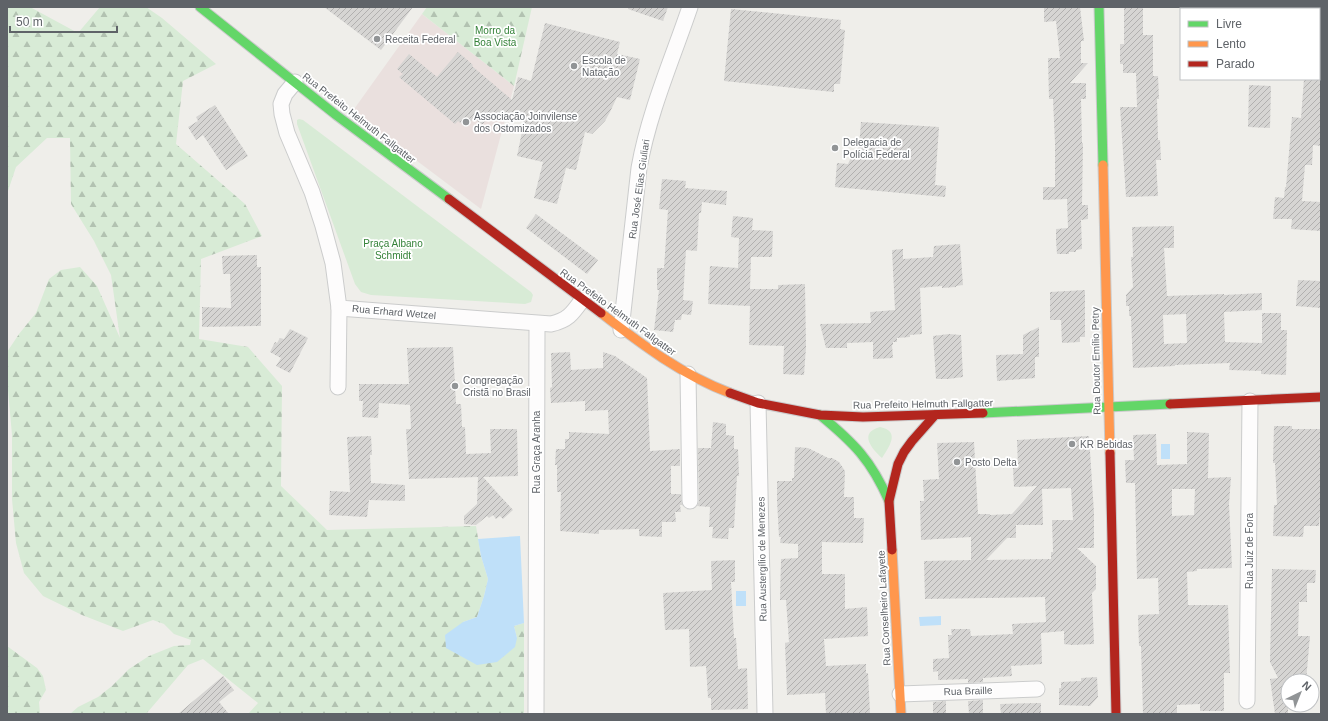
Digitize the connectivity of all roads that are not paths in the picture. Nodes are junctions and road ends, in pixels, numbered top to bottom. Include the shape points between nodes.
1 (200, 7) edge
2 (690, 7) edge
3 (1099, 7) edge
4 (295, 82) junction
5 (582, 300) junction
6 (339, 308) junction
7 (537, 324) junction
8 (621, 330) junction
9 (688, 374) junction
10 (338, 387) dead end
11 (1321, 397) edge
12 (1250, 401) junction
13 (758, 403) junction
14 (1108, 408) junction
15 (820, 415) junction
16 (935, 415) junction
17 (690, 501) dead end
18 (889, 501) junction
19 (1037, 689) dead end
20 (900, 694) junction
21 (1247, 701) dead end
22 (536, 714) edge
23 (765, 714) edge
24 (901, 714) edge
25 (1116, 714) edge

1 - 4 main road, Rua Prefeito Helmuth Fallgatter
2 - 8 street, Rua José Elias Giuliari via 644,143
3 - 14 main road, Rua Doutor Emílio Petry
4 - 5 main road, Rua Prefeito Helmuth Fallgatter
4 - 6 street, Rua Erhard Wetzel via 285,94 281,104 282,114 323,226 333,263
5 - 7 street, Rua Erhard Wetzel via 563,321
5 - 8 main road, Rua Prefeito Helmuth Fallgatter
6 - 7 street, Rua Erhard Wetzel
6 - 10 street
7 - 22 street, Rua Graça Aranha
8 - 9 main road, Rua Prefeito Helmuth Fallgatter
9 - 13 main road, Rua Prefeito Helmuth Fallgatter
9 - 17 street
11 - 12 main road, Rua Prefeito Helmuth Fallgatter
12 - 14 main road, Rua Prefeito Helmuth Fallgatter
12 - 21 street, Rua Juiz de Fora
13 - 15 main road, Rua Prefeito Helmuth Fallgatter
13 - 23 street, Rua Austergílio de Menezes
14 - 16 main road, Rua Prefeito Helmuth Fallgatter
14 - 25 main road, Rua Doutor Emílio Petry
15 - 16 main road, Rua Prefeito Helmuth Fallgatter
15 - 18 main road, Rua Conselheiro Lafayete via 863,453 882,482
16 - 18 main road, Rua Conselheiro Lafayete via 904,452 898,464
18 - 20 main road, Rua Conselheiro Lafayete
19 - 20 street, Rua Braille
20 - 24 main road, Rua Conselheiro Lafayete

